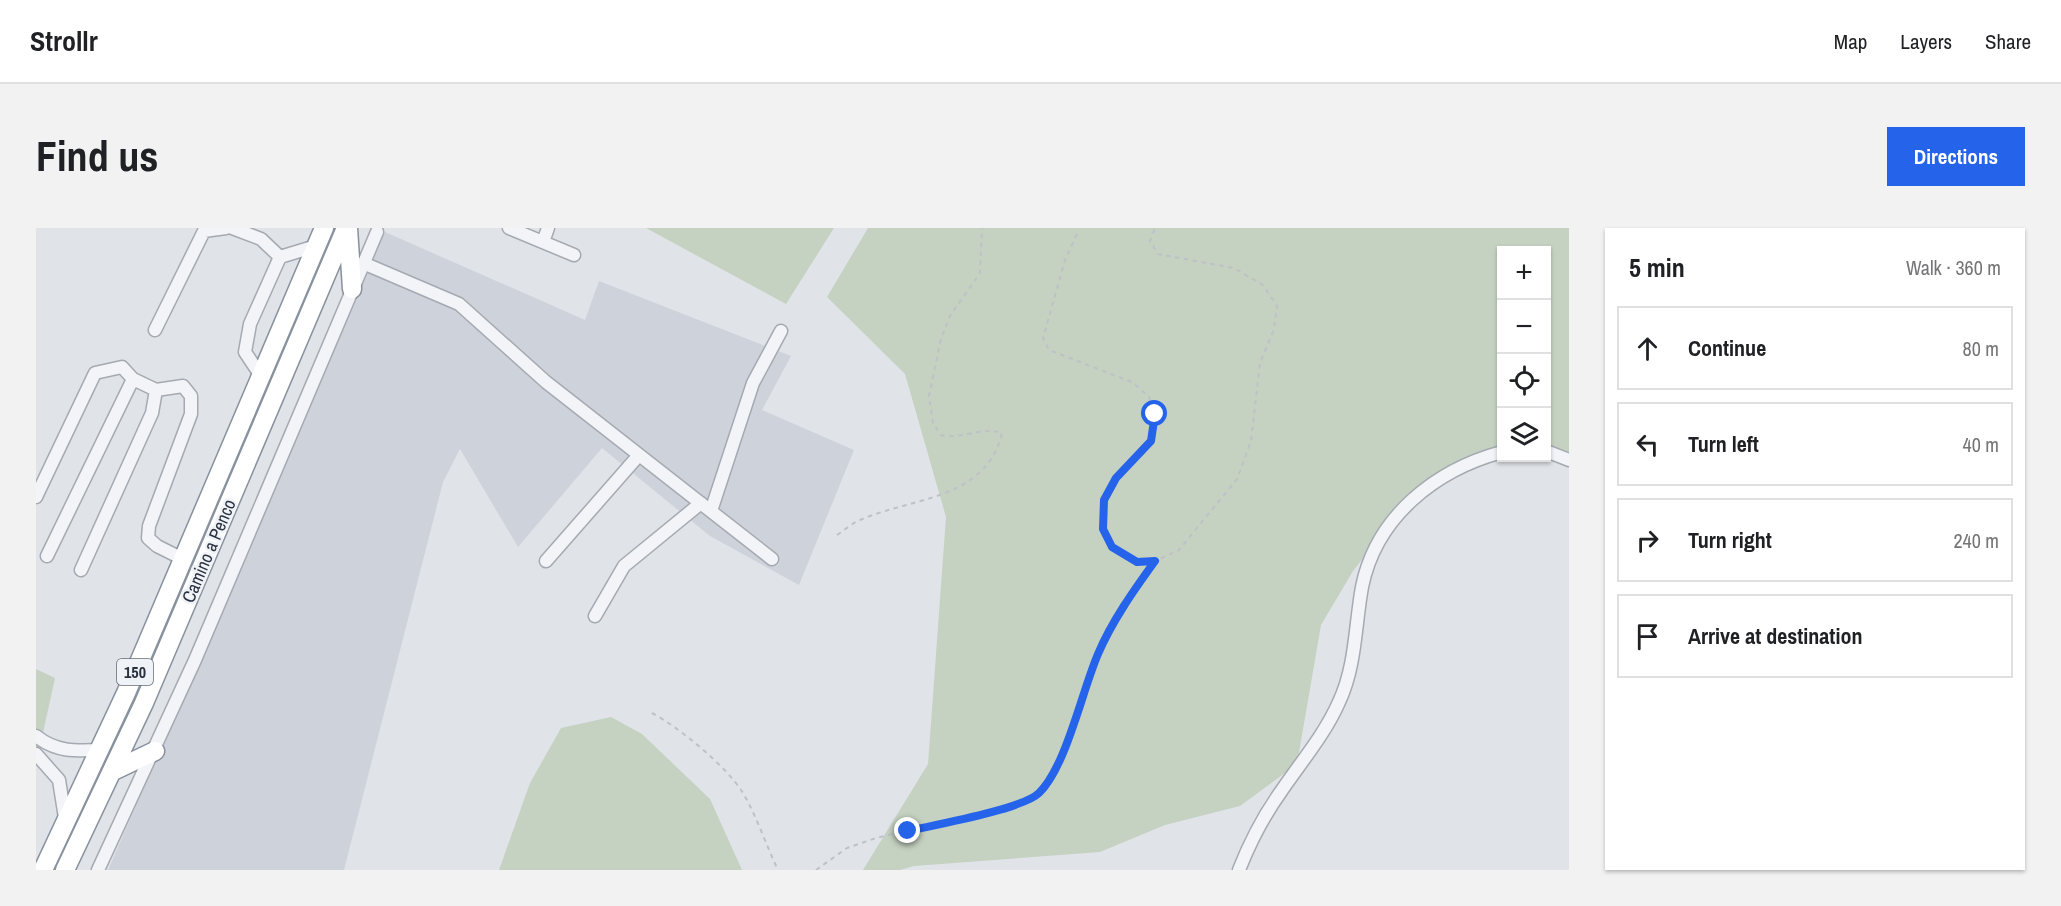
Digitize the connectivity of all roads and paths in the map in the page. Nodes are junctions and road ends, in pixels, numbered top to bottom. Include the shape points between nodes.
1 (226, 228) edge
2 (232, 228) edge
3 (324, 228) edge
4 (347, 228) edge
5 (508, 228) edge
6 (548, 228) edge
7 (982, 228) edge
8 (1155, 228) edge
9 (377, 231) dead end
10 (1077, 234) dead end
11 (543, 242) junction
12 (316, 246) junction
13 (574, 255) dead end
14 (280, 257) junction
15 (363, 263) junction
16 (352, 289) junction
17 (155, 330) dead end
18 (781, 331) dead end
19 (261, 376) junction
20 (133, 379) junction
21 (156, 390) junction
22 (1551, 453) edge
23 (1497, 454) edge
24 (639, 455) junction
25 (1569, 460) edge
26 (36, 497) edge
27 (701, 503) junction
28 (711, 511) junction
29 (837, 535) dead end
30 (47, 556) dead end
31 (183, 559) junction
32 (772, 559) dead end
33 (546, 561) dead end
34 (1155, 561) junction
35 (81, 570) dead end
36 (595, 616) dead end
37 (652, 712) dead end
38 (36, 736) edge
39 (100, 750) junction
40 (155, 751) junction
41 (36, 754) edge
42 (113, 771) junction
43 (65, 822) junction
44 (43, 870) edge
45 (65, 870) edge
46 (98, 870) edge
47 (778, 870) edge
48 (816, 870) edge
49 (1239, 870) edge

1 - 17 street via 204,231
2 - 14 street via 261,239
3 - 12 highway, Camino a Penco / 150
4 - 16 highway
4 - 42 highway, Camino a Penco / 150
5 - 11 street
6 - 11 street
7 - 29 path via 980,273 950,316 929,396 933,423 941,435 954,438 995,430 1002,432 998,449 966,484 931,499 859,520
8 - 34 path via 1150,242 1158,254 1234,268 1263,285 1277,306 1274,329 1260,363 1251,441 1237,479 1179,550
9 - 15 street
10 - 34 path via 1065,260 1043,338 1049,350 1132,382 1149,397 1155,414 1151,441 1116,478 1104,500 1103,529 1112,547 1137,562
11 - 13 street
12 - 14 street
12 - 19 highway, Camino a Penco / 150
14 - 19 street via 250,324 245,352
15 - 16 street
15 - 24 street via 459,304 529,368
16 - 40 street
18 - 28 street via 753,383
19 - 31 highway, Camino a Penco / 150
20 - 21 street
20 - 26 street via 122,367 94,373
20 - 30 street
21 - 31 street via 183,386 191,396 191,414 148,538
21 - 35 street via 152,412
22 - 25 street
23 - 49 street via 1464,465 1431,484 1401,510 1378,540 1364,580 1352,662 1341,697 1268,811
24 - 27 street
24 - 33 street
27 - 28 street
27 - 36 street via 624,566
28 - 32 street
31 - 39 highway, Camino a Penco / 150
34 - 48 path via 1099,651 1069,740 1039,794 1013,805 876,838 847,848
37 - 47 path via 682,732 732,777
38 - 39 street via 61,750
39 - 43 highway, Camino a Penco / 150
40 - 42 highway
40 - 46 street
41 - 43 street via 59,780
42 - 45 highway, Camino a Penco / 150
43 - 44 highway, Camino a Penco / 150

